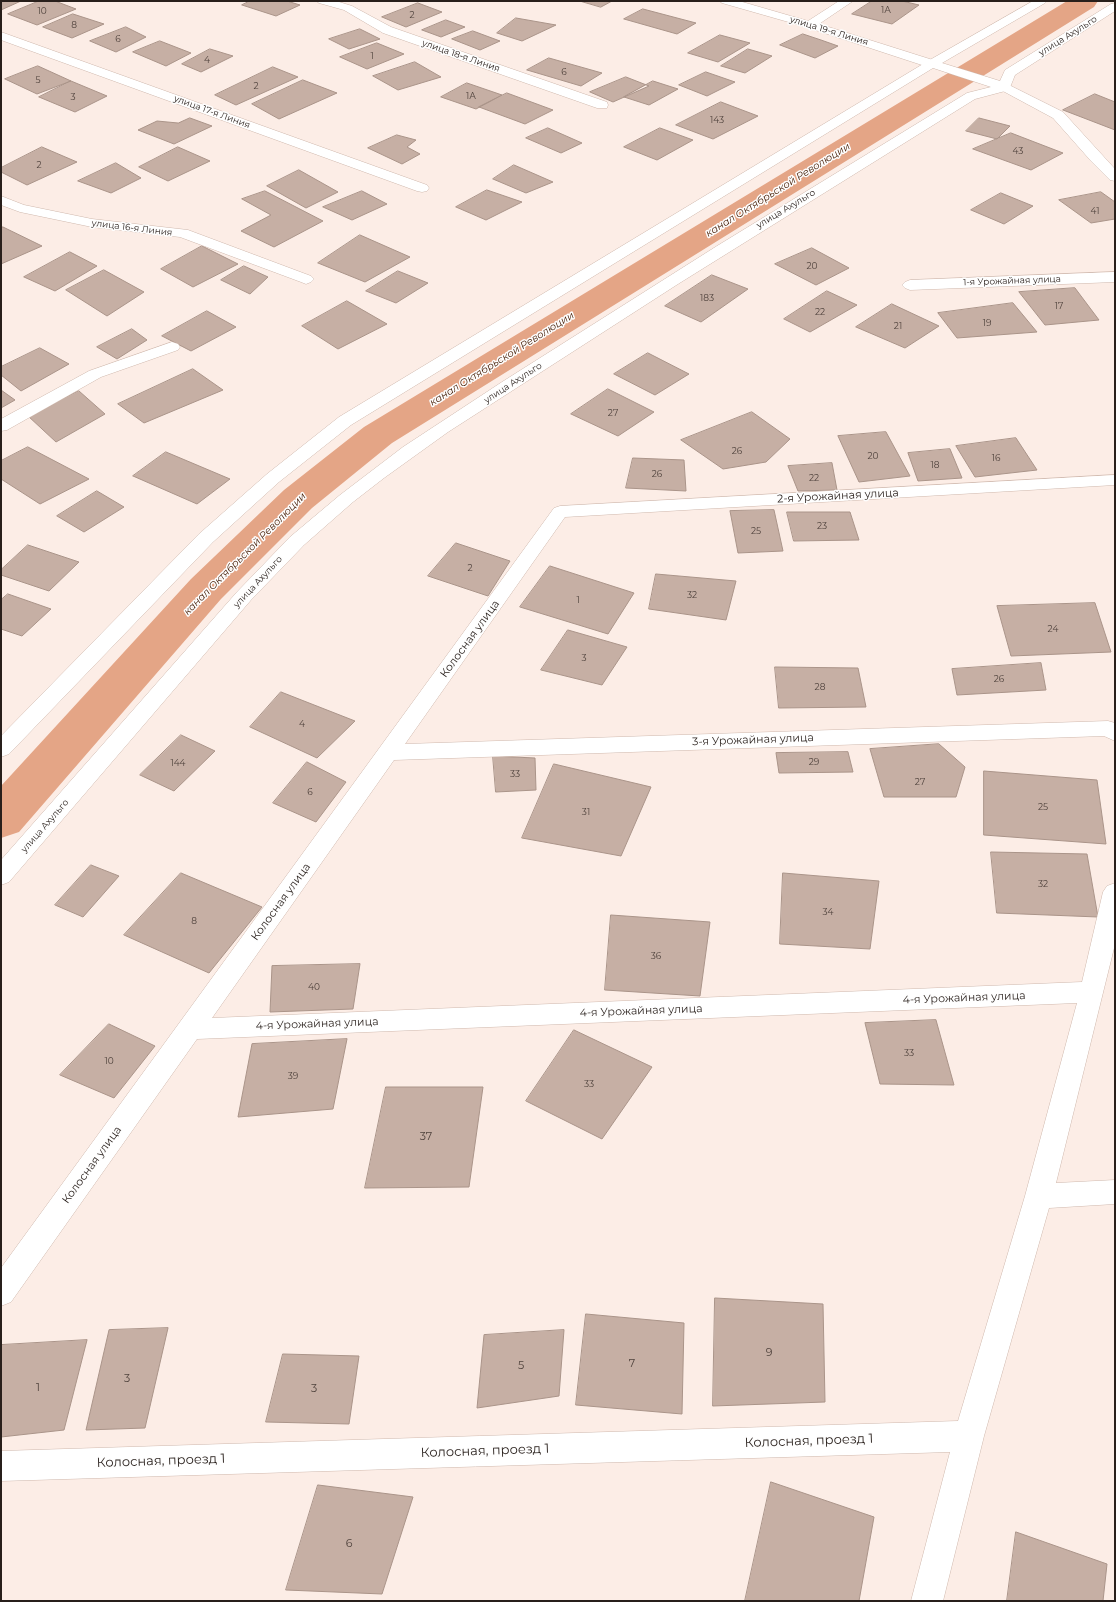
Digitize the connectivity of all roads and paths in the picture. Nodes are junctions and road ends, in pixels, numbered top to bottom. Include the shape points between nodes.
1 (323, 1) edge
2 (726, 1) edge
3 (846, 1) edge
4 (1041, 1) edge
5 (1115, 6) edge
6 (810, 25) junction
7 (1, 36) edge
8 (932, 64) junction
9 (1005, 87) junction
10 (602, 105) dead end
11 (1115, 177) edge
12 (422, 188) dead end
13 (1, 200) edge
14 (1115, 277) edge
15 (306, 279) dead end
16 (910, 286) dead end
17 (172, 347) dead end
18 (1, 426) edge
19 (1115, 480) edge
20 (560, 512) joint
21 (1115, 733) edge
22 (1, 749) edge
23 (389, 752) junction
24 (1, 876) edge
25 (1115, 892) edge
26 (1092, 992) junction
27 (190, 1029) junction
28 (1115, 1192) edge
29 (1039, 1196) junction
30 (1, 1292) edge
31 (969, 1436) junction
32 (1, 1466) edge
33 (927, 1601) edge

1 - 10 street, улица 18-я Линия via 348,8 386,30
2 - 6 street, улица 19-я Линия
3 - 6 street
4 - 8 street
5 - 9 street, улица Ахульго via 1009,73
6 - 8 street, улица 19-я Линия
7 - 12 street, улица 17-я Линия
8 - 9 street, улица 19-я Линия
8 - 22 street via 345,421 273,478 206,538
9 - 11 street, улица 19-я Линия via 1058,115 1102,156
9 - 24 street, улица Ахульго via 971,96 713,254 392,463 316,523 278,560
13 - 15 street, улица 16-я Линия via 20,208 92,223 183,234
14 - 16 street, 1-я Урожайная улица
17 - 18 street via 95,374
19 - 20 street, 2-я Урожайная улица
20 - 23 street, Колосная улица
21 - 23 street, 3-я Урожайная улица via 1108,728
23 - 27 street, Колосная улица
25 - 26 street
26 - 27 street, 4-я Урожайная улица
26 - 29 street
27 - 30 street, Колосная улица
28 - 29 street
29 - 31 street
31 - 32 street, Колосная, проезд 1
31 - 33 street

